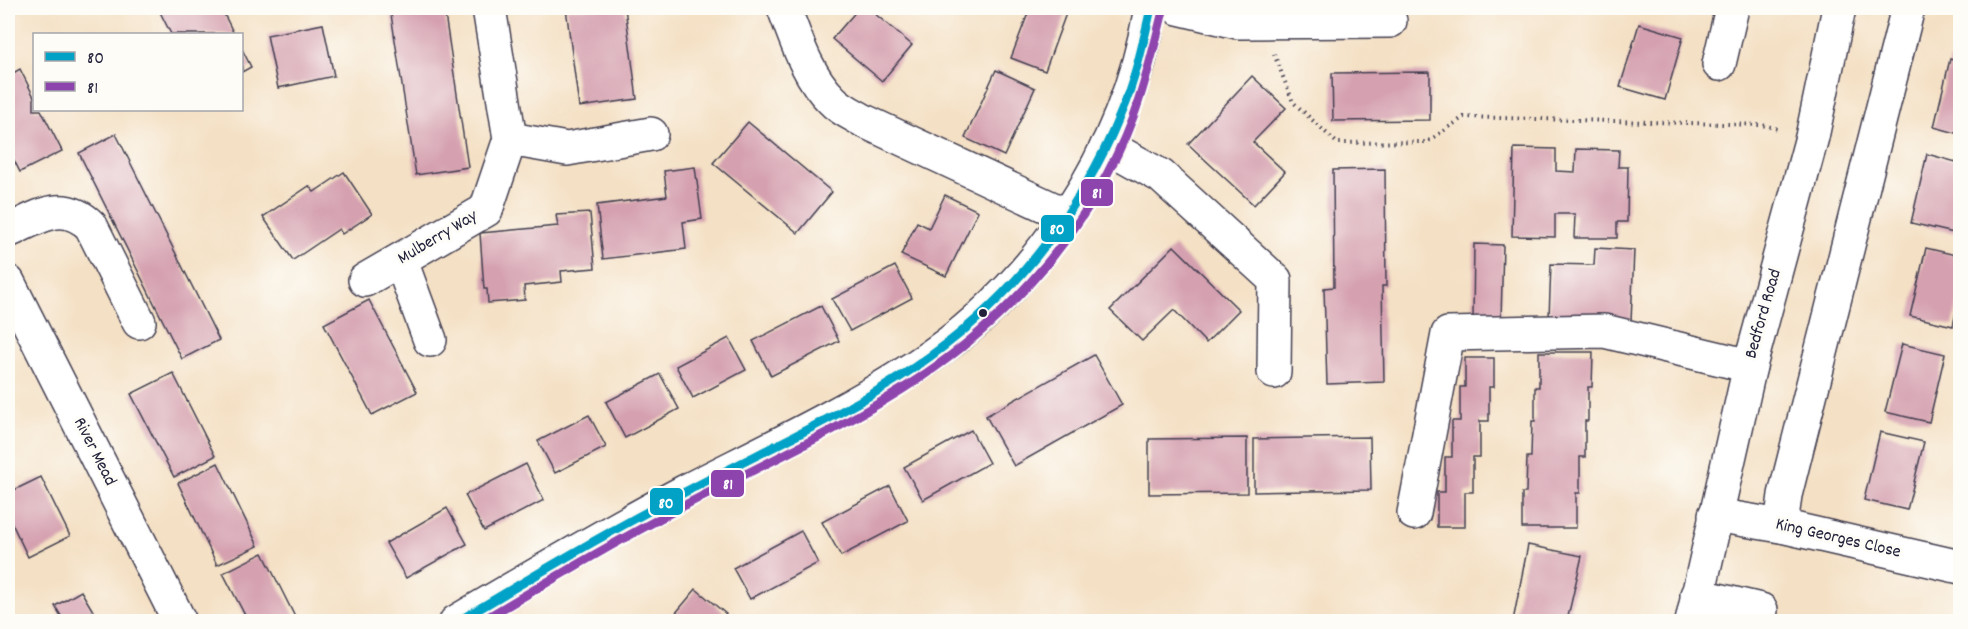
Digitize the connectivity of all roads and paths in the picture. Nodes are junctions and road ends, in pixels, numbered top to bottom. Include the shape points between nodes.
1 (489, 8) edge
2 (784, 8) edge
3 (1151, 8) edge
4 (1178, 8) edge
5 (1732, 8) edge
6 (1839, 8) edge
7 (1908, 8) edge
8 (1390, 21) dead end
9 (1272, 51) dead end
10 (1719, 63) dead end
11 (1787, 131) dead end
12 (651, 134) dead end
13 (510, 139) junction
14 (1107, 146) junction
15 (1068, 216) junction
16 (8, 231) edge
17 (401, 261) junction
18 (365, 280) dead end
19 (8, 282) edge
20 (139, 322) dead end
21 (430, 340) dead end
22 (1750, 366) junction
23 (1274, 372) dead end
24 (1414, 513) dead end
25 (1715, 515) junction
26 (1781, 526) junction
27 (1960, 567) edge
28 (1695, 608) edge
29 (180, 621) edge
30 (456, 621) edge
31 (1759, 621) edge

1 - 13 street, Mulberry Way
2 - 15 street via 800,50 832,101 864,121
3 - 14 street via 1135,75
4 - 8 street via 1237,21
5 - 10 street
6 - 22 street, Bedford Road via 1812,137
7 - 26 street via 1788,484
9 - 11 path via 1293,102 1337,143 1427,142 1464,117 1762,124
12 - 13 street via 567,149
13 - 17 street, Mulberry Way via 486,210
14 - 15 street
14 - 23 street via 1161,176 1275,280
15 - 30 street via 1014,284 984,314 917,366 805,430 608,532
16 - 20 street via 50,212 62,211 83,218 91,226
17 - 18 street, Mulberry Way
17 - 21 street
19 - 29 street, River Mead
22 - 24 street via 1605,331 1448,334
22 - 25 street, Bedford Road
25 - 26 street, King Georges Close
25 - 28 street, Bedford Road
26 - 27 street, King Georges Close
28 - 31 street via 1761,610

